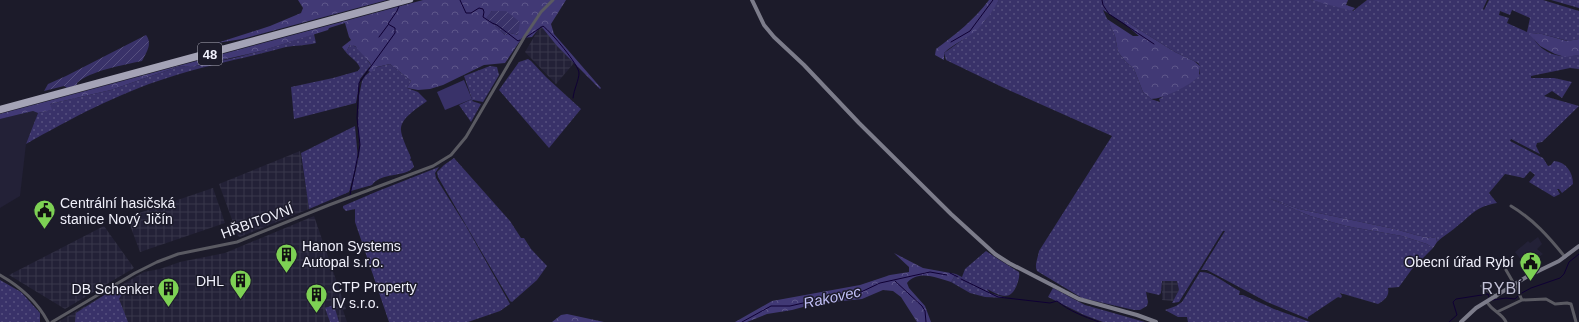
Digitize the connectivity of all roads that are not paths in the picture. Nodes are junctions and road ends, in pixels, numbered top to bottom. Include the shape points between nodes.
1 (398, 0) edge
2 (411, 0) edge
3 (553, 0) edge
4 (752, 0) edge
5 (0, 108) edge
6 (0, 111) edge
7 (1510, 206) dead end
8 (1579, 246) edge
9 (1565, 257) junction
10 (1506, 270) dead end
11 (0, 275) edge
12 (1515, 285) junction
13 (1482, 286) dead end
14 (1521, 298) junction
15 (1491, 300) junction
16 (1497, 312) junction
17 (48, 322) edge
18 (52, 322) edge
19 (1156, 322) edge
20 (1461, 322) edge
21 (1506, 322) edge
22 (1576, 322) edge

1 - 5 highway, 48
2 - 6 highway, 48
3 - 18 street, HŘBITOVNÍ via 541,12 525,36 466,137 451,155 433,166 237,242 167,258 134,273
4 - 19 main road via 768,31 942,205 992,251 1009,263 1079,299
7 - 9 street via 1532,220
8 - 9 main road
9 - 12 main road
10 - 12 street
11 - 17 street via 28,294
12 - 14 street
12 - 15 main road
13 - 15 street
14 - 16 street
14 - 22 street via 1546,299 1554,304 1570,303
15 - 16 street via 1491,308
15 - 20 main road
16 - 21 street

